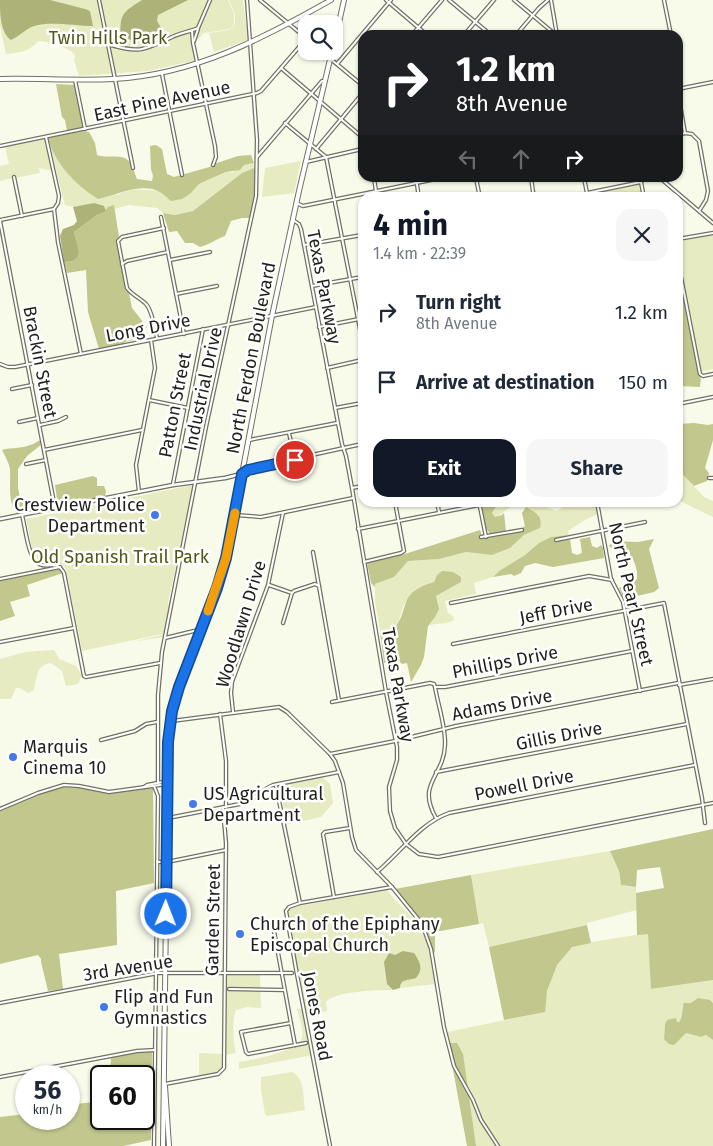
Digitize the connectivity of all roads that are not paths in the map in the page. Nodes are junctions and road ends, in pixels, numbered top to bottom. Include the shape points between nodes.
1 (99, 0) edge
2 (210, 0) edge
3 (247, 0) edge
4 (260, 0) edge
5 (331, 0) edge
6 (344, 0) edge
7 (386, 0) edge
8 (442, 0) edge
9 (449, 0) edge
10 (494, 0) edge
11 (514, 0) edge
12 (548, 0) edge
13 (551, 0) edge
14 (664, 0) edge
15 (390, 1) edge
16 (323, 3) edge
17 (341, 15) edge
18 (532, 15) junction
19 (475, 21) junction
20 (289, 24) junction
21 (198, 28) junction
22 (418, 28) junction
23 (366, 30) edge
24 (421, 30) edge
25 (468, 30) edge
26 (485, 30) edge
27 (520, 30) edge
28 (551, 30) edge
29 (556, 30) edge
30 (670, 30) edge
31 (192, 31) junction
32 (298, 32) edge
33 (107, 38) junction
34 (358, 40) edge
35 (193, 43) junction
36 (250, 43) junction
37 (298, 48) edge
38 (330, 60) edge
39 (332, 60) edge
40 (198, 63) junction
41 (337, 64) junction
42 (281, 68) junction
43 (162, 72) junction
44 (0, 79) edge
45 (116, 79) junction
46 (76, 80) junction
47 (325, 82) junction
48 (358, 82) edge
49 (713, 82) edge
50 (683, 88) edge
51 (310, 93) junction
52 (253, 94) junction
53 (358, 99) edge
54 (320, 102) junction
55 (207, 104) junction
56 (169, 112) junction
57 (341, 119) junction
58 (125, 122) junction
59 (683, 122) edge
60 (285, 124) junction
61 (85, 129) junction
62 (685, 133) joint
63 (358, 134) edge
64 (46, 137) junction
65 (310, 145) junction
66 (0, 146) edge
67 (316, 149) junction
68 (358, 150) edge
69 (257, 157) junction
70 (326, 157) junction
71 (306, 162) junction
72 (213, 165) dead end
73 (133, 168) dead end
74 (182, 175) dead end
75 (14, 176) dead end
76 (375, 182) edge
77 (416, 182) joint
78 (641, 182) joint
79 (665, 182) edge
80 (376, 190) junction
81 (367, 192) edge
82 (418, 192) edge
83 (592, 192) edge
84 (643, 192) edge
85 (677, 192) edge
86 (358, 194) edge
87 (683, 197) edge
88 (335, 199) junction
89 (296, 203) junction
90 (54, 209) junction
91 (699, 210) junction
92 (22, 216) junction
93 (161, 217) dead end
94 (0, 220) edge
95 (293, 220) junction
96 (713, 223) edge
97 (164, 228) junction
98 (713, 233) edge
99 (358, 235) edge
100 (342, 238) junction
101 (683, 239) edge
102 (304, 246) junction
103 (168, 252) junction
104 (210, 252) dead end
105 (170, 260) junction
106 (122, 264) junction
107 (358, 278) edge
108 (351, 280) junction
109 (217, 286) dead end
110 (312, 286) junction
111 (683, 287) edge
112 (176, 294) junction
113 (316, 307) junction
114 (272, 316) junction
115 (358, 319) joint
116 (230, 324) junction
117 (320, 327) junction
118 (204, 329) junction
119 (184, 334) junction
120 (158, 339) junction
121 (151, 340) junction
122 (81, 354) junction
123 (358, 361) edge
124 (0, 364) edge
125 (28, 364) junction
126 (327, 368) junction
127 (713, 374) edge
128 (32, 385) junction
129 (12, 389) dead end
130 (713, 397) edge
131 (149, 400) junction
132 (683, 403) edge
133 (358, 404) edge
134 (188, 408) junction
135 (335, 408) junction
136 (66, 417) dead end
137 (38, 418) junction
138 (19, 422) dead end
139 (338, 423) junction
140 (40, 425) junction
141 (143, 430) junction
142 (289, 433) junction
143 (249, 440) junction
144 (358, 445) edge
145 (343, 449) junction
146 (44, 450) junction
147 (46, 460) junction
148 (295, 460) junction
149 (26, 464) dead end
150 (242, 474) junction
151 (709, 478) dead end
152 (713, 478) edge
153 (197, 482) junction
154 (173, 485) junction
155 (358, 487) edge
156 (352, 488) junction
157 (139, 492) junction
158 (353, 498) junction
159 (396, 507) edge
160 (438, 507) edge
161 (464, 507) edge
162 (480, 507) edge
163 (598, 507) edge
164 (56, 508) junction
165 (439, 512) junction
166 (283, 513) junction
167 (22, 515) junction
168 (235, 515) junction
169 (0, 519) edge
170 (399, 521) junction
171 (645, 522) dead end
172 (358, 529) junction
173 (522, 530) dead end
174 (602, 530) junction
175 (481, 537) dead end
176 (486, 537) junction
177 (556, 540) dead end
178 (313, 552) dead end
179 (364, 562) junction
180 (60, 567) junction
181 (0, 579) edge
182 (612, 580) junction
183 (268, 585) junction
184 (319, 586) junction
185 (292, 593) junction
186 (451, 604) dead end
187 (624, 610) junction
188 (283, 623) dead end
189 (75, 628) junction
190 (201, 629) junction
191 (164, 638) junction
192 (0, 642) edge
193 (454, 644) dead end
194 (632, 651) junction
195 (160, 663) junction
196 (713, 679) edge
197 (679, 684) junction
198 (435, 688) junction
199 (640, 691) junction
200 (386, 692) junction
201 (339, 701) junction
202 (332, 702) dead end
203 (233, 712) junction
204 (220, 714) junction
205 (171, 721) junction
206 (158, 722) junction
207 (687, 724) junction
208 (443, 729) junction
209 (101, 740) dead end
210 (395, 741) junction
211 (330, 754) junction
212 (695, 765) junction
213 (340, 772) junction
214 (436, 772) junction
215 (158, 782) junction
216 (168, 783) junction
217 (276, 785) junction
218 (154, 786) junction
219 (144, 787) junction
220 (713, 803) edge
221 (703, 806) junction
222 (225, 807) junction
223 (0, 809) edge
224 (168, 818) junction
225 (436, 818) junction
226 (705, 823) dead end
227 (350, 828) junction
228 (406, 844) junction
229 (226, 850) junction
230 (156, 862) junction
231 (167, 862) junction
232 (377, 872) junction
233 (392, 887) junction
234 (334, 898) junction
235 (300, 903) junction
236 (287, 924) junction
237 (166, 972) junction
238 (225, 972) junction
239 (156, 973) junction
240 (281, 973) junction
241 (292, 973) dead end
242 (229, 990) dead end
243 (284, 990) junction
244 (0, 1003) edge
245 (291, 1023) junction
246 (306, 1043) dead end
247 (295, 1045) junction
248 (155, 1050) junction
249 (0, 1078) edge
250 (164, 1084) junction
251 (154, 1146) edge
252 (163, 1146) edge
253 (170, 1146) edge
254 (330, 1146) edge
255 (498, 1146) edge

1 - 33 street
2 - 21 street
3 - 36 street, Industrial Drive
4 - 20 street
5 - 16 main road
6 - 17 main road
7 - 15 street
8 - 22 street
9 - 19 street
10 - 19 street
11 - 18 street
12 - 18 street
13 - 29 street
14 - 30 street
15 - 22 street
15 - 23 street
16 - 20 main road
18 - 27 street
18 - 28 street
19 - 25 street
19 - 26 street
20 - 32 street
20 - 36 main road
21 - 31 street
21 - 35 street
22 - 24 street
31 - 33 street via 144,50 111,45
31 - 35 street
33 - 45 street
34 - 41 street
35 - 40 street
36 - 40 main road
36 - 52 street, Industrial Drive
37 - 42 street, East Pine Avenue
38 - 47 main road, North Ferdon Boulevard
39 - 41 street
40 - 43 main road
40 - 55 street
41 - 48 street
42 - 51 street
42 - 52 street, East Pine Avenue via 261,90
43 - 45 main road
43 - 56 street
44 - 46 main road
45 - 46 main road
45 - 58 street
46 - 61 street
47 - 51 street via 322,81
47 - 54 main road, North Ferdon Boulevard
49 - 50 street
51 - 54 street
51 - 60 street
52 - 55 street, East Pine Avenue
52 - 69 street, Industrial Drive
53 - 57 street
54 - 57 street
54 - 65 main road, North Ferdon Boulevard
55 - 56 street, East Pine Avenue
55 - 72 street via 216,156
56 - 58 street, East Pine Avenue
56 - 74 street
57 - 63 street
57 - 67 street
58 - 61 street, East Pine Avenue
58 - 73 street
59 - 62 street
60 - 65 street
60 - 69 street
61 - 64 street, East Pine Avenue
62 - 91 street via 697,138 706,175 708,195
64 - 66 street, East Pine Avenue
64 - 90 street via 59,197
65 - 67 street
65 - 71 main road, North Ferdon Boulevard
67 - 70 street
68 - 70 street
69 - 116 street, Industrial Drive via 256,196
70 - 71 street
70 - 88 street
71 - 89 main road, North Ferdon Boulevard
75 - 92 street
76 - 80 street
77 - 80 street
77 - 82 street
78 - 83 street
78 - 84 street
79 - 85 street
80 - 81 street
86 - 88 street
87 - 91 street
88 - 89 street via 303,206
88 - 100 street
89 - 95 main road, North Ferdon Boulevard
90 - 92 street
90 - 122 street
91 - 96 street
92 - 94 street
93 - 97 street
94 - 125 street, Brackin Street
95 - 102 street, Texas Parkway via 300,227
95 - 114 main road, North Ferdon Boulevard
97 - 103 street
97 - 106 street via 120,237
98 - 101 street
99 - 100 street
100 - 102 street
100 - 108 street
102 - 110 street, Texas Parkway
103 - 105 street
103 - 106 street
104 - 105 street
105 - 112 street
106 - 120 street via 127,288 146,304
107 - 108 street
108 - 110 street
108 - 115 street
109 - 112 street
110 - 113 street, Texas Parkway
111 - 127 street via 700,374
112 - 119 street
113 - 114 street, Long Drive
113 - 117 street, Texas Parkway
114 - 116 street, Long Drive
114 - 143 main road, North Ferdon Boulevard
115 - 117 street
116 - 118 street, Long Drive
116 - 153 street, Industrial Drive
117 - 126 street, Texas Parkway
118 - 119 street, Long Drive
118 - 134 street, Patton Street
119 - 120 street, Long Drive
120 - 121 street, Long Drive
121 - 122 street, Long Drive
121 - 131 street via 155,368
122 - 125 street, Long Drive
123 - 126 street
124 - 125 street, Long Drive via 10,368
125 - 128 street, Brackin Street
126 - 135 street, Texas Parkway
128 - 129 street
128 - 137 street, Brackin Street
130 - 132 street
131 - 134 street
131 - 141 street
133 - 135 street
134 - 154 street, Patton Street
135 - 139 street, Texas Parkway
136 - 140 street
137 - 138 street
137 - 140 street, Brackin Street
139 - 142 street
139 - 145 street, Texas Parkway
140 - 146 street, Brackin Street
141 - 146 street
141 - 157 street via 136,465
142 - 143 street
142 - 148 street
143 - 150 main road, North Ferdon Boulevard
144 - 145 street
145 - 148 street
145 - 156 street, Texas Parkway
146 - 147 street, Brackin Street
147 - 149 street
147 - 164 street, Brackin Street
148 - 150 street
150 - 153 street
150 - 168 main road, North Ferdon Boulevard
151 - 152 street
153 - 154 street
153 - 191 street, Industrial Drive
154 - 157 street
155 - 156 street
156 - 158 street, Texas Parkway
157 - 164 street
158 - 166 street
158 - 172 street, Texas Parkway
159 - 170 street
160 - 165 street
161 - 165 street
162 - 176 street
163 - 174 street, North Pearl Street
164 - 167 street
165 - 170 street
166 - 168 street via 258,517
166 - 183 street, Woodlawn Drive
167 - 169 street
167 - 180 street via 32,558 39,564
168 - 190 main road, North Ferdon Boulevard via 220,578
170 - 172 street
170 - 179 street via 404,552
171 - 174 street
172 - 179 street, Texas Parkway
173 - 176 street
174 - 177 street
174 - 182 street, North Pearl Street
175 - 176 street
178 - 184 street
179 - 200 street, Texas Parkway
180 - 181 street
180 - 189 street
182 - 186 street via 589,576
182 - 187 street, North Pearl Street
183 - 185 street
183 - 203 street, Woodlawn Drive via 232,682
184 - 185 street via 315,584
184 - 201 street
185 - 188 street
187 - 193 street, Jeff Drive
187 - 194 street, North Pearl Street
187 - 197 street, Jeff Drive via 664,603
189 - 192 street
189 - 195 street via 86,677
190 - 191 street
190 - 205 main road, North Ferdon Boulevard via 179,687
191 - 195 street, Industrial Drive
194 - 198 street, Phillips Drive
194 - 199 street, North Pearl Street
195 - 206 street, Industrial Drive
196 - 197 street, Adams Drive
197 - 199 street, Adams Drive
197 - 207 street
198 - 200 street, Phillips Drive via 430,683
198 - 208 street
199 - 208 street, Adams Drive
200 - 201 street
200 - 210 street, Texas Parkway
201 - 202 street
203 - 204 street
203 - 211 street via 280,708
204 - 205 street
204 - 222 street, Garden Street via 226,761
205 - 216 main road, North Ferdon Boulevard
206 - 209 street
206 - 215 street, Industrial Drive
207 - 212 street
207 - 214 street, Gillis Drive
208 - 210 street, Adams Drive
208 - 214 street via 445,749
210 - 211 street, Adams Drive
210 - 228 street, Texas Parkway via 397,755 388,802 395,828
211 - 213 street
212 - 221 street
212 - 225 street, Powell Drive via 481,806
213 - 217 street
213 - 227 street
214 - 225 street via 428,794 430,808
215 - 216 street
215 - 219 street
216 - 218 street
216 - 224 main road, North Ferdon Boulevard
217 - 222 street via 264,789 249,802
217 - 235 street
218 - 219 street
218 - 230 street via 158,796
219 - 223 street via 109,792 64,785
220 - 221 street
221 - 226 street
221 - 228 street via 440,857 419,854
222 - 224 street
222 - 229 street, Garden Street
224 - 231 main road, North Ferdon Boulevard
225 - 228 street, Powell Drive
227 - 232 street via 356,850
227 - 234 street via 323,834
228 - 232 street, Powell Drive
229 - 231 street
229 - 238 street, Garden Street
230 - 231 street
230 - 239 street
231 - 237 main road, North Ferdon Boulevard
232 - 233 street
233 - 234 street
233 - 255 street via 425,931 454,1066
234 - 235 street
235 - 236 street via 287,909
236 - 240 street via 275,927 274,932
236 - 254 street, Jones Road
237 - 238 street, 3rd Avenue
237 - 239 street, 3rd Avenue
237 - 250 main road, North Ferdon Boulevard
238 - 240 street, 3rd Avenue
238 - 250 street, Garden Street via 223,1070 218,1074
239 - 244 street, 3rd Avenue
239 - 248 street
240 - 241 street, 3rd Avenue
240 - 243 street
242 - 243 street
243 - 245 street
245 - 247 street
245 - 247 street via 241,1032 248,1054
246 - 247 street
248 - 249 street via 127,1052
248 - 251 street
250 - 252 main road, North Ferdon Boulevard
250 - 253 main road, North Ferdon Boulevard

